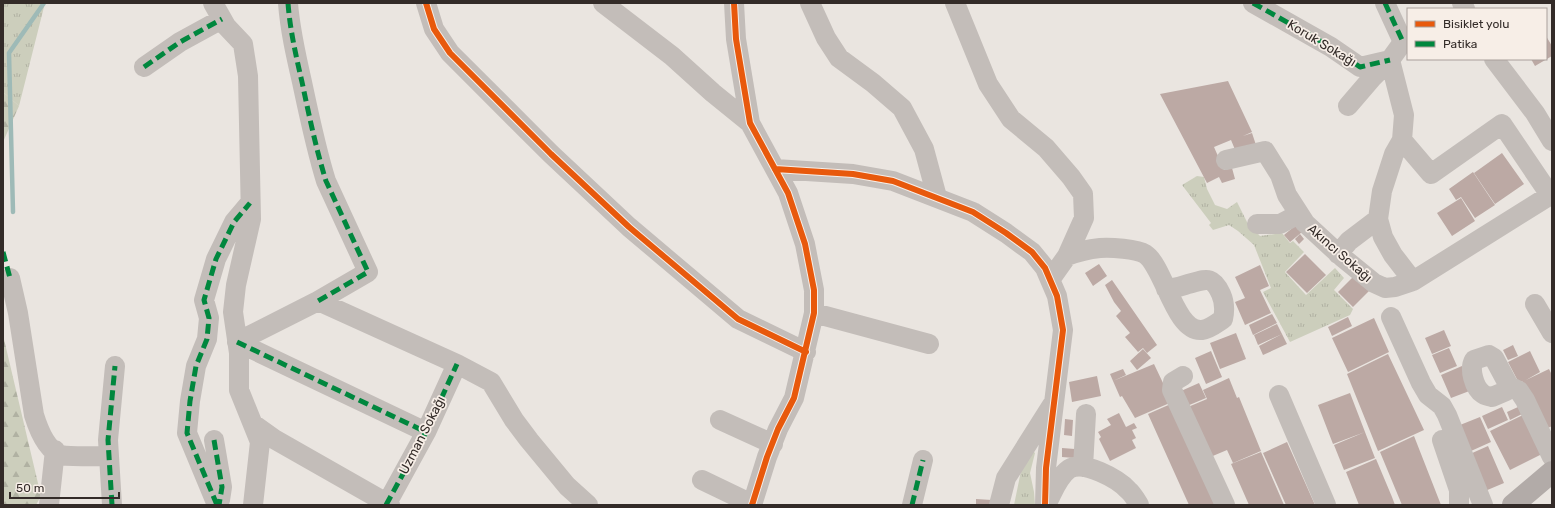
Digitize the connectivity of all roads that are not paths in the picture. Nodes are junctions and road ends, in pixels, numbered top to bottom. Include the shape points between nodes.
1 (288, 3) edge
2 (426, 3) edge
3 (603, 3) edge
4 (810, 3) edge
5 (955, 3) edge
6 (1253, 3) edge
7 (1384, 3) edge
8 (730, 7) edge
9 (217, 11) edge
10 (1405, 41) edge
11 (1390, 60) junction
12 (1495, 60) edge
13 (144, 67) dead end
14 (1348, 106) dead end
15 (750, 123) junction
16 (1402, 140) junction
17 (1552, 141) edge
18 (1226, 160) dead end
19 (775, 169) junction
20 (1551, 195) edge
21 (937, 197) junction
22 (250, 203) junction
23 (1299, 214) junction
24 (1378, 219) junction
25 (1257, 224) dead end
26 (1338, 254) junction
27 (1067, 256) junction
28 (10, 278) dead end
29 (1050, 280) junction
30 (1413, 281) junction
31 (1166, 289) dead end
32 (318, 301) junction
33 (1535, 304) dead end
34 (814, 313) junction
35 (1391, 317) dead end
36 (1552, 333) edge
37 (237, 342) junction
38 (929, 344) dead end
39 (806, 352) junction
40 (457, 364) junction
41 (115, 366) dead end
42 (1183, 376) dead end
43 (1509, 386) dead end
44 (1279, 396) dead end
45 (1055, 400) junction
46 (1086, 414) dead end
47 (720, 420) dead end
48 (253, 424) junction
49 (1437, 424) dead end
50 (426, 432) junction
51 (214, 440) dead end
52 (773, 444) junction
53 (55, 450) junction
54 (108, 456) junction
55 (1552, 457) edge
56 (923, 460) dead end
57 (1083, 467) junction
58 (1552, 472) edge
59 (702, 480) dead end
60 (1552, 492) edge
61 (387, 504) edge
62 (752, 504) edge
63 (49, 505) edge
64 (112, 505) edge
65 (218, 505) edge
66 (253, 505) edge
67 (588, 505) edge
68 (912, 505) edge
69 (999, 505) edge
70 (1046, 505) edge
71 (1139, 505) edge
72 (1225, 505) edge
73 (1326, 505) edge
74 (1459, 505) edge
75 (1483, 505) edge
76 (1513, 505) edge
77 (1535, 505) edge

1 - 32 street via 290,26 322,168 368,272
2 - 39 street via 434,29 450,53 551,154 629,227 738,319
3 - 15 street via 672,56 712,93
4 - 21 street via 826,38 839,58 902,108 924,149
5 - 27 street via 988,84 1012,119 1046,148 1072,177 1082,194 1084,218
6 - 11 street, Koruk Sokağı via 1331,47 1360,67
7 - 10 street
8 - 15 street
9 - 13 street via 180,42
9 - 22 street via 226,26 243,44 248,76
10 - 11 street
11 - 14 street
11 - 16 street via 1404,115
12 - 17 street via 1535,113
15 - 19 street
16 - 20 street via 1431,174 1502,124
16 - 24 street via 1394,154 1382,191
18 - 23 street, Akıncı Sokağı via 1265,150
19 - 21 street via 853,174 893,181
19 - 34 street via 788,193 805,244 814,290
20 - 30 street, Akıncı Sokağı
21 - 29 street via 973,212 1032,252 1045,268
22 - 37 street via 251,220 236,285 234,306
22 - 65 street via 234,222 216,259 204,300 209,318 207,339 196,366 190,401 187,433
23 - 25 street via 1280,224
23 - 26 street, Akıncı Sokağı via 1305,224
24 - 26 street via 1349,241
24 - 30 street via 1383,238
26 - 30 street, Akıncı Sokağı via 1374,283 1385,288
27 - 29 street
27 - 31 street via 1100,248 1140,252 1153,262
28 - 53 street via 34,415 38,429
29 - 45 street via 1057,296 1063,330
32 - 37 street
32 - 40 street
33 - 36 street
34 - 38 street
34 - 39 street
35 - 75 street via 1421,383 1428,395 1442,406 1447,415
37 - 48 street via 239,390
37 - 50 street
39 - 52 street via 794,398
40 - 50 street, Uzman Sokağı
40 - 67 street via 491,382 529,440 567,486
41 - 54 street
42 - 72 street via 1173,382 1172,390
43 - 55 street via 1519,392 1525,400
44 - 73 street
45 - 69 street via 1006,478
45 - 70 street via 1046,468
46 - 57 street
47 - 52 street
48 - 61 street via 274,439
48 - 66 street via 260,442
49 - 74 street via 1460,490
50 - 61 street, Uzman Sokağı
51 - 65 street via 222,487
52 - 62 street
53 - 54 street via 61,455
53 - 63 street
54 - 64 street
56 - 68 street
57 - 70 street via 1070,468
57 - 71 street via 1117,481 1129,490
58 - 76 main road
59 - 62 street
60 - 77 main road

